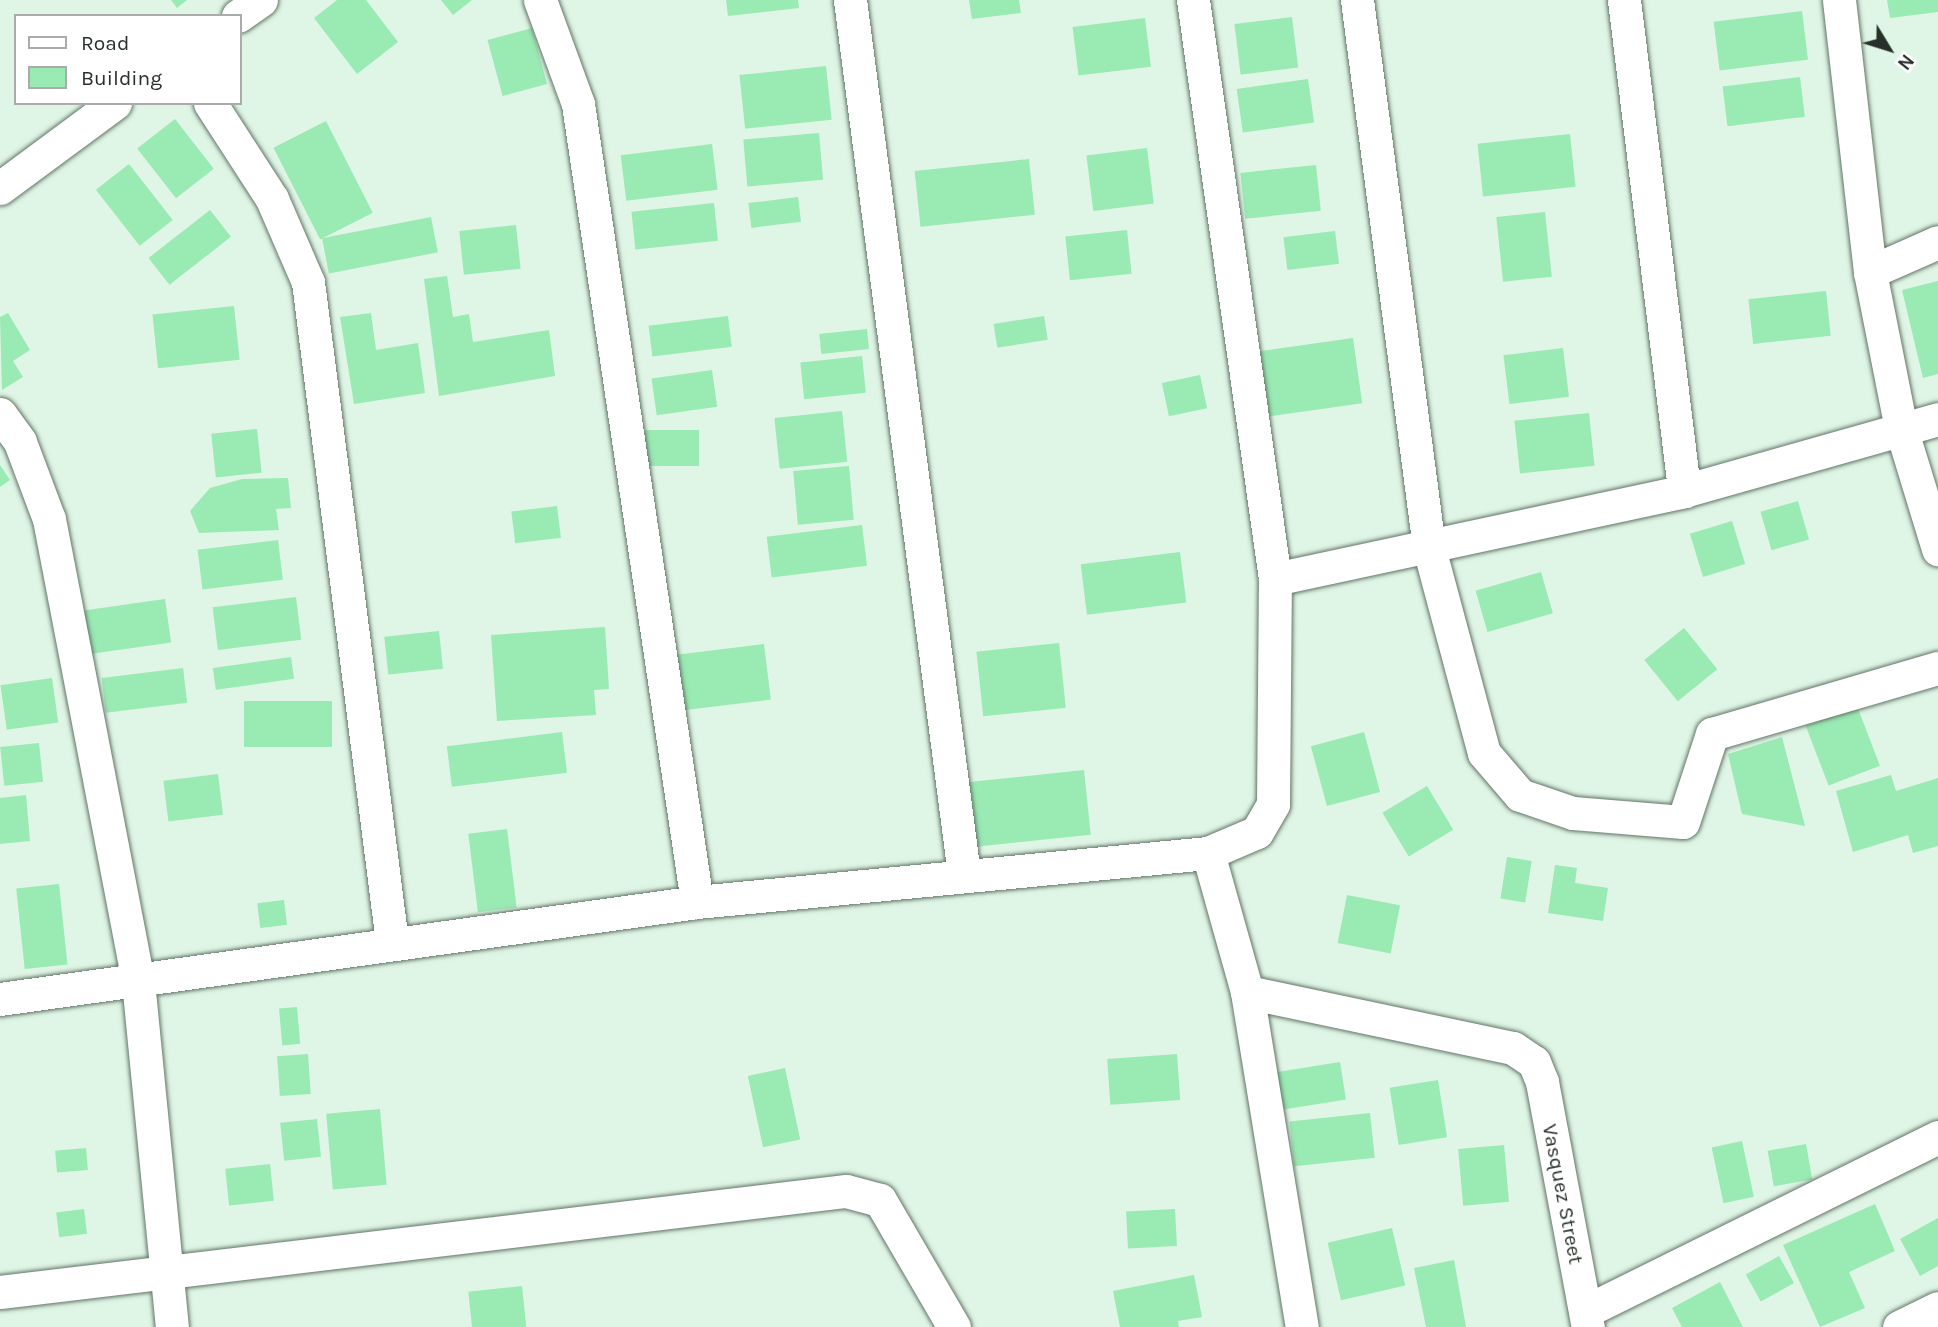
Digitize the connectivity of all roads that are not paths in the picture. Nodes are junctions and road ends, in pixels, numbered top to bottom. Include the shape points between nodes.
1 (261, 0) edge
2 (540, 0) edge
3 (850, 0) edge
4 (1193, 0) edge
5 (1357, 0) edge
6 (1624, 0) edge
7 (1839, 0) edge
8 (241, 14) edge
9 (112, 105) edge
10 (211, 105) edge
11 (0, 188) edge
12 (1938, 242) edge
13 (1870, 272) junction
14 (0, 414) edge
15 (1938, 419) edge
16 (1901, 428) junction
17 (1684, 491) junction
18 (1429, 548) junction
19 (1938, 549) edge
20 (1275, 579) junction
21 (1938, 668) edge
22 (1208, 853) junction
23 (964, 874) junction
24 (697, 902) junction
25 (393, 942) junction
26 (138, 981) junction
27 (1247, 992) junction
28 (0, 999) edge
29 (1938, 1137) edge
30 (165, 1271) junction
31 (0, 1292) edge
32 (1938, 1308) edge
33 (1587, 1319) edge
34 (172, 1327) edge
35 (954, 1327) edge
36 (1302, 1327) edge
37 (1899, 1327) edge

1 - 8 street
2 - 24 street via 578,104
3 - 23 street
4 - 20 street
5 - 18 street
6 - 17 street
7 - 13 street
9 - 11 street
10 - 25 street via 272,199 308,282
12 - 13 street
13 - 16 street
14 - 26 street via 19,442 48,519
15 - 16 street
16 - 17 street
16 - 19 street
17 - 18 street
18 - 20 street
18 - 21 street via 1484,753 1520,795 1573,813 1683,822 1712,734
20 - 22 street via 1273,804 1256,832
22 - 23 street
22 - 27 street
23 - 24 street
24 - 25 street
25 - 26 street
26 - 28 street
26 - 30 street
27 - 33 street, Vasquez Street via 1513,1048 1534,1062 1542,1082
27 - 36 street
29 - 33 street
30 - 31 street
30 - 34 street
30 - 35 street via 846,1191 880,1200
32 - 37 street

